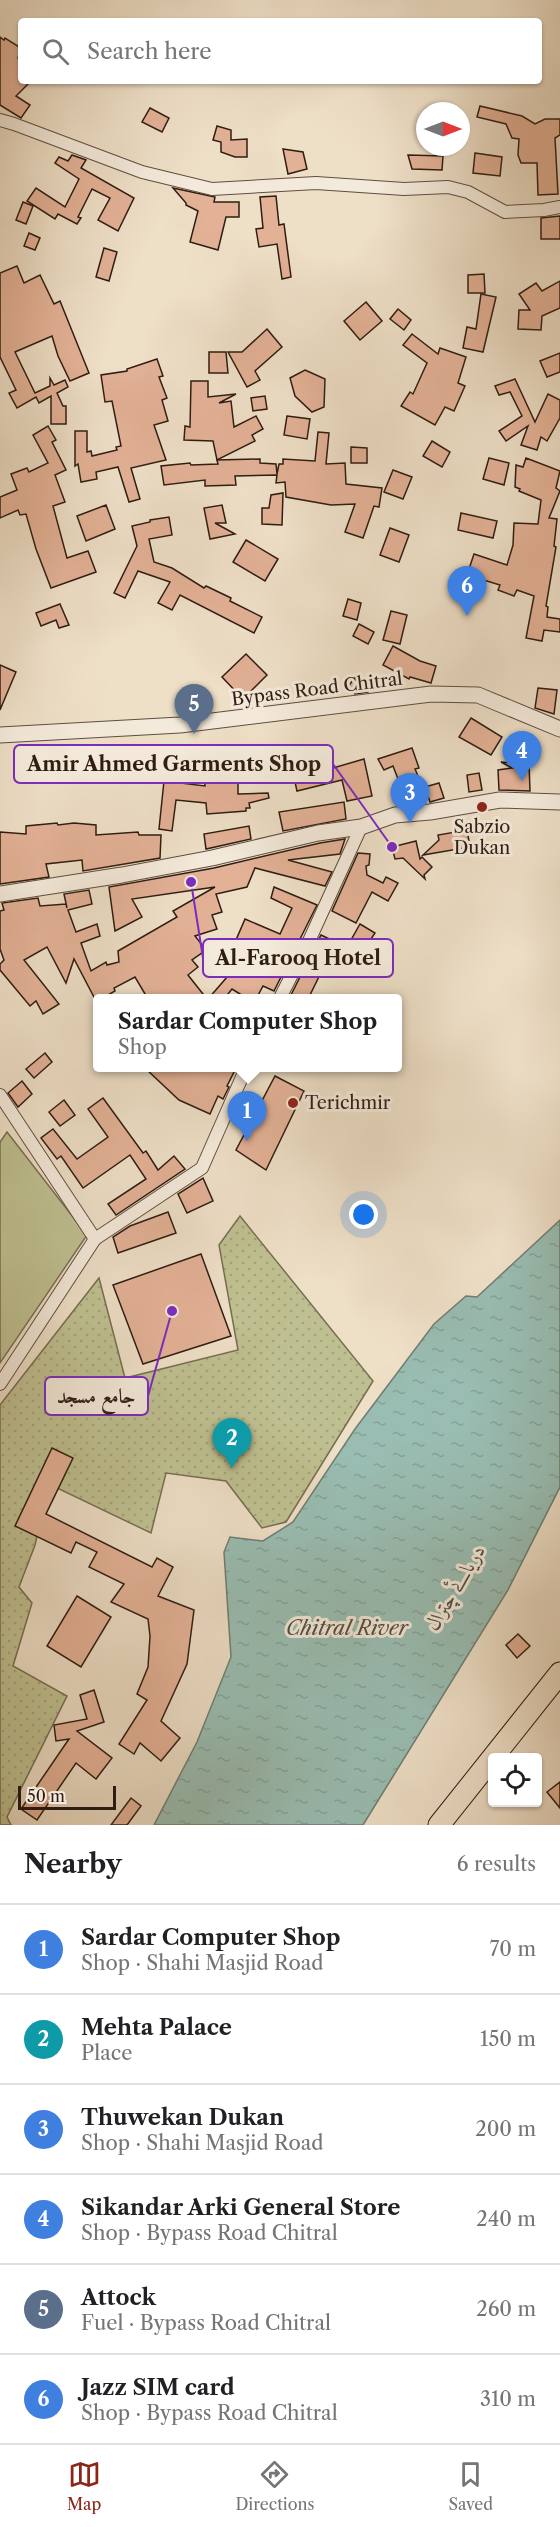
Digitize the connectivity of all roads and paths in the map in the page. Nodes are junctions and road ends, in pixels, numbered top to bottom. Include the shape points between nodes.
1 (0, 120) edge
2 (560, 207) edge
3 (560, 729) edge
4 (0, 735) edge
5 (560, 802) edge
6 (361, 826) junction
7 (0, 894) edge
8 (282, 994) edge
9 (244, 1072) edge
10 (0, 1095) edge
11 (95, 1239) junction
12 (0, 1384) edge
13 (560, 1673) edge
14 (439, 1825) edge

1 - 2 street via 142,172 212,189 316,183 404,189 448,187 468,192 505,212
3 - 4 street, Bypass Road Chitral via 478,695 431,694 180,725
5 - 6 street via 500,800 395,814
6 - 7 street via 134,873
6 - 8 street
9 - 11 street via 202,1168
10 - 11 street
11 - 12 street
13 - 14 highway

